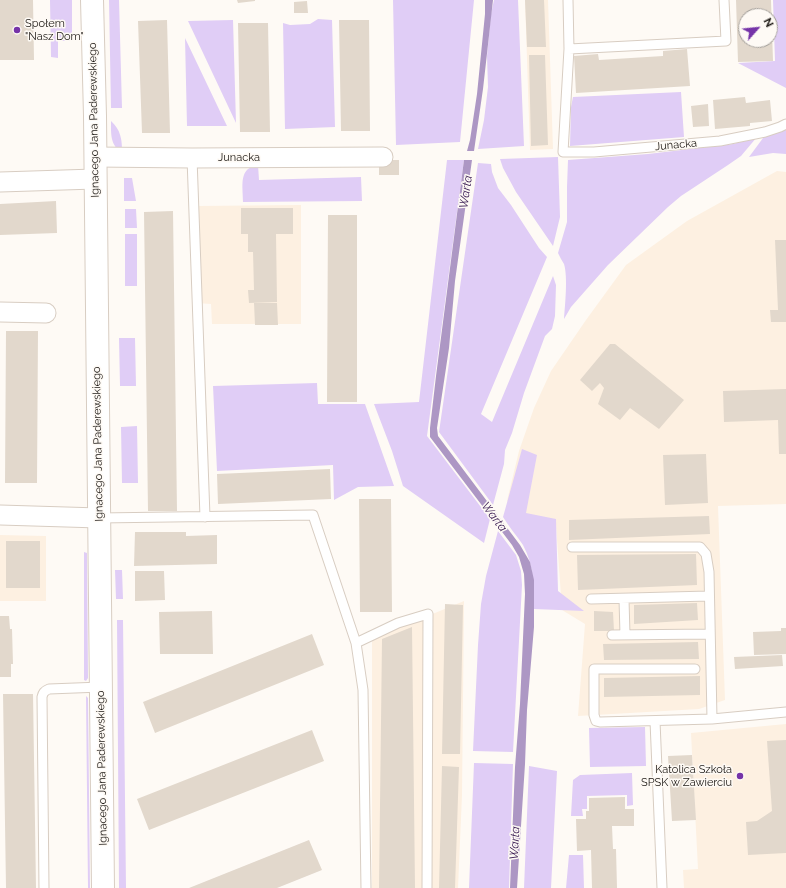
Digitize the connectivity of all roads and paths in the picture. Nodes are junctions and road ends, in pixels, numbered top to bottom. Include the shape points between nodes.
1 (92, 0) edge
2 (568, 0) edge
3 (724, 0) edge
4 (569, 49) junction
5 (786, 124) edge
6 (95, 157) junction
7 (383, 157) dead end
8 (192, 158) junction
9 (95, 179) junction
10 (0, 182) edge
11 (0, 312) edge
12 (46, 313) dead end
13 (0, 515) edge
14 (205, 517) junction
15 (99, 518) junction
16 (572, 547) dead end
17 (709, 596) junction
18 (591, 599) dead end
19 (624, 599) junction
20 (710, 634) junction
21 (612, 635) dead end
22 (625, 635) junction
23 (356, 643) junction
24 (695, 670) dead end
25 (101, 687) junction
26 (786, 712) edge
27 (712, 719) junction
28 (655, 721) junction
29 (44, 888) edge
30 (103, 888) edge
31 (366, 888) edge
32 (427, 888) edge
33 (662, 888) edge

1 - 6 main road, Ignacego Jana Paderewskiego
2 - 4 lane
3 - 4 lane via 726,41
4 - 5 lane, Junacka via 563,152 594,152 720,141 765,132
6 - 8 street, Junacka
6 - 9 main road, Ignacego Jana Paderewskiego
7 - 8 street, Junacka
8 - 14 lane
9 - 10 street
9 - 15 main road, Ignacego Jana Paderewskiego
11 - 12 street
13 - 15 street
14 - 15 lane
14 - 23 lane via 313,515
15 - 25 main road, Ignacego Jana Paderewskiego
16 - 17 lane via 700,547 706,554
17 - 19 lane
17 - 20 lane
18 - 19 lane
19 - 22 lane
20 - 22 lane
20 - 27 lane
21 - 22 lane
23 - 31 lane via 363,690
23 - 32 lane via 398,622 428,614
24 - 28 lane via 594,669 596,721
25 - 29 lane via 48,689 43,693
25 - 30 main road, Ignacego Jana Paderewskiego
26 - 27 lane
27 - 28 lane
28 - 33 lane

